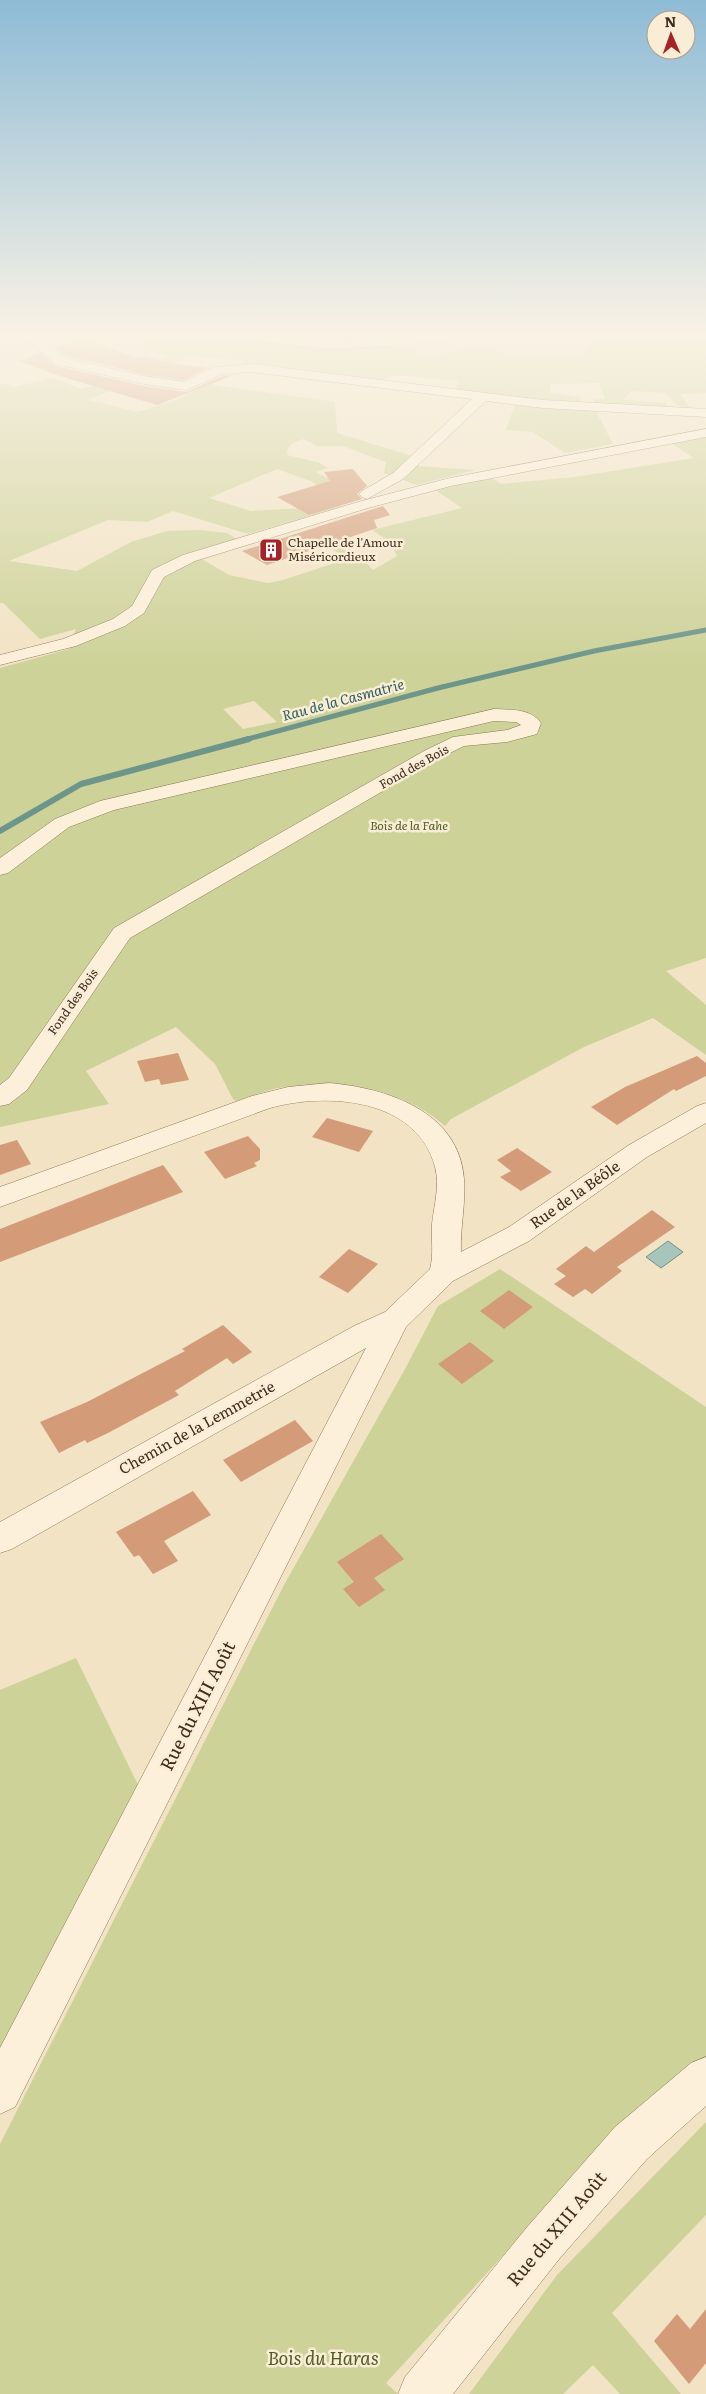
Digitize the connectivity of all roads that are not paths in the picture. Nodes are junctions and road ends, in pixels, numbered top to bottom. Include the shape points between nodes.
1 (431, 445) edge
2 (643, 445) edge
3 (363, 505) junction
4 (0, 660) edge
5 (0, 868) edge
6 (0, 1098) edge
7 (706, 1112) edge
8 (0, 1197) edge
9 (443, 1274) junction
10 (395, 1320) junction
11 (0, 1539) edge
12 (706, 2078) edge
13 (0, 2092) edge
14 (422, 2394) edge

1 - 3 street via 398,476 367,493
2 - 3 street via 486,474
3 - 4 street via 189,558 156,576 136,611 116,624 92,635
5 - 6 street, Fond des Bois via 62,823 107,804 494,715 520,716 530,723 530,730 460,741 431,755 122,933 18,1084
7 - 9 street, Rue de la Béôle via 638,1151 519,1234
8 - 9 street via 240,1110 288,1096 331,1092 358,1096 381,1101 423,1123 447,1159 452,1181 446,1234 448,1258
9 - 10 street, Rue de la Béôle
10 - 11 street, Chemin de la Lemmetrie
10 - 13 street, Rue du XIII Août
12 - 14 street, Rue du XIII Août via 631,2143 544,2242

